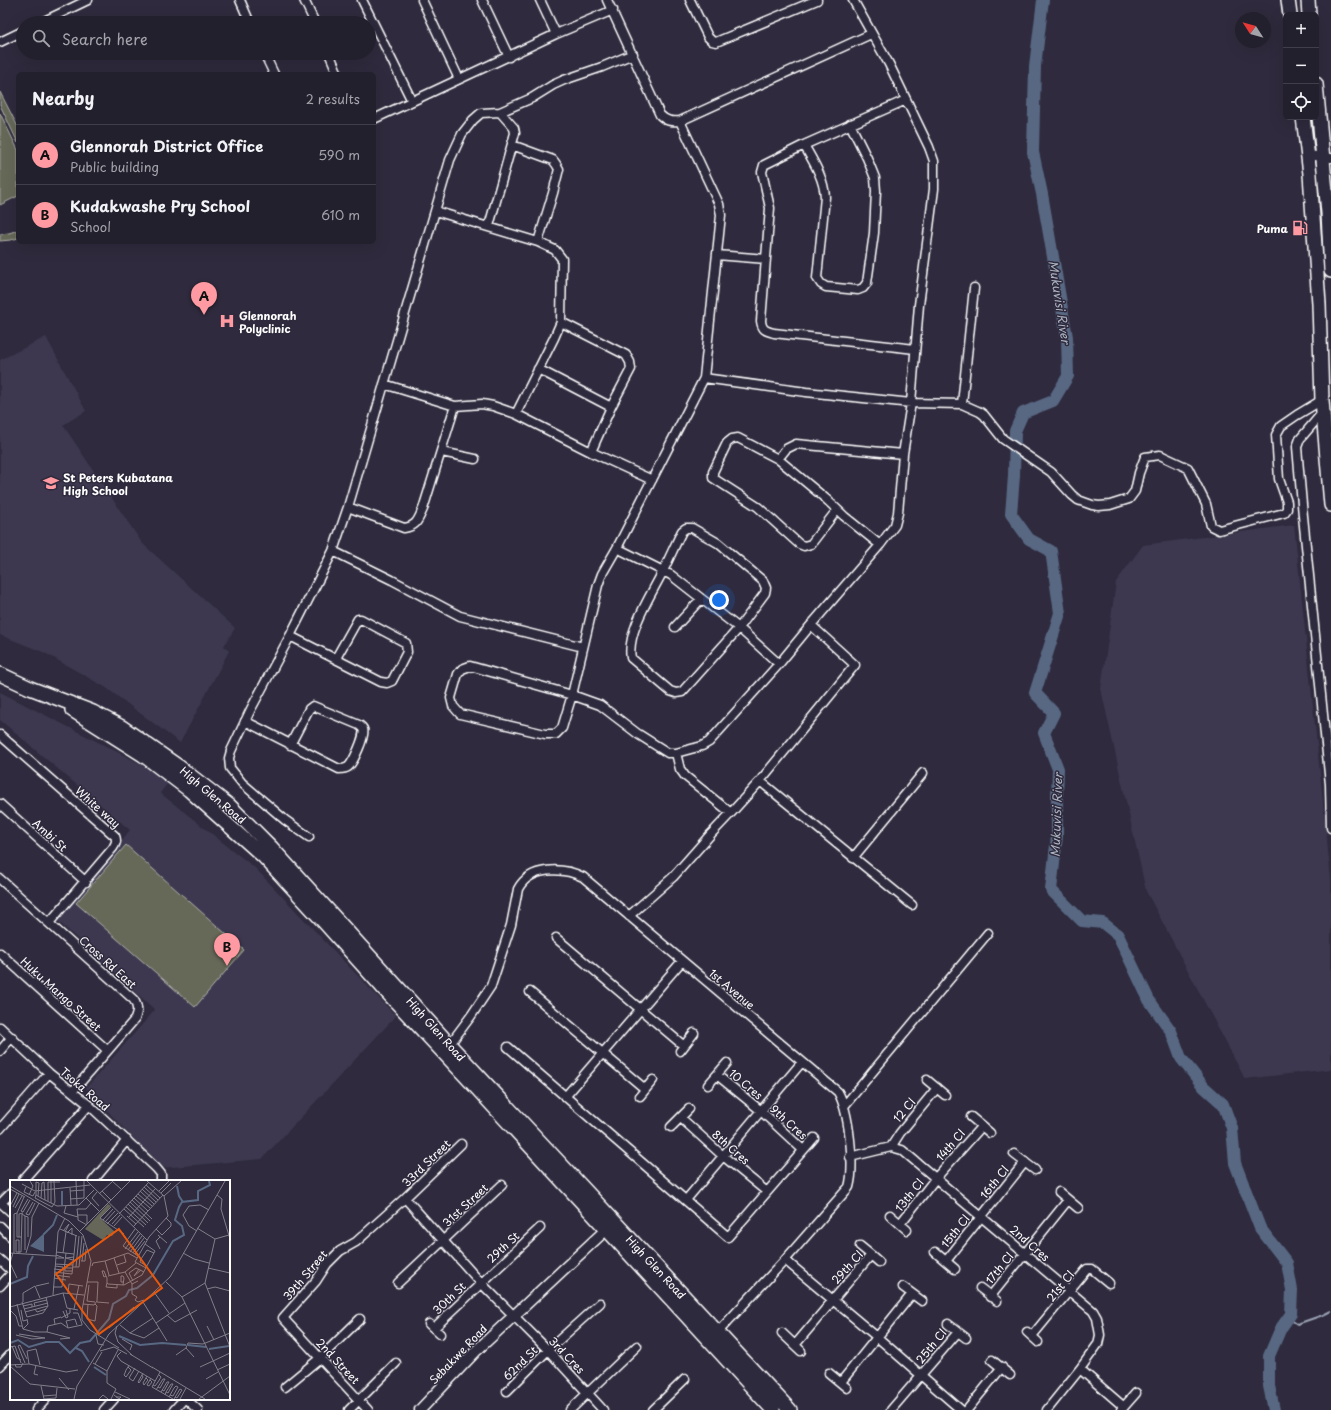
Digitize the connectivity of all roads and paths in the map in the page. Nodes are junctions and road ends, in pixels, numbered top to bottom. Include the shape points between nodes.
1 (88, 0) edge
2 (240, 0) edge
3 (304, 0) edge
4 (362, 0) edge
5 (422, 0) edge
6 (482, 0) edge
7 (540, 0) edge
8 (607, 0) edge
9 (690, 0) edge
10 (816, 0) edge
11 (853, 0) edge
12 (1288, 0) edge
13 (1308, 0) edge
14 (612, 10) junction
15 (1290, 12) edge
16 (1309, 12) edge
17 (55, 16) edge
18 (247, 16) edge
19 (312, 16) edge
20 (370, 16) edge
21 (376, 28) edge
22 (16, 34) edge
23 (556, 34) junction
24 (871, 34) junction
25 (0, 42) edge
26 (633, 54) junction
27 (509, 56) junction
28 (267, 60) edge
29 (332, 60) edge
30 (273, 72) edge
31 (337, 72) edge
32 (459, 79) junction
33 (906, 100) junction
34 (412, 101) junction
35 (1319, 104) edge
36 (500, 112) junction
37 (376, 118) edge
38 (1303, 120) edge
39 (680, 121) junction
40 (850, 124) junction
41 (512, 145) junction
42 (804, 145) junction
43 (1308, 155) junction
44 (1327, 158) edge
45 (435, 211) junction
46 (489, 226) junction
47 (538, 242) junction
48 (717, 255) junction
49 (766, 259) junction
50 (1331, 271) edge
51 (974, 288) dead end
52 (561, 322) junction
53 (916, 349) junction
54 (538, 369) junction
55 (704, 378) junction
56 (384, 384) junction
57 (911, 403) junction
58 (962, 404) junction
59 (455, 406) junction
60 (1323, 406) junction
61 (611, 408) junction
62 (516, 414) junction
63 (442, 452) junction
64 (591, 452) junction
65 (903, 454) junction
66 (475, 459) dead end
67 (778, 459) junction
68 (652, 480) junction
69 (1331, 505) edge
70 (348, 507) junction
71 (837, 510) junction
72 (880, 545) junction
73 (617, 548) junction
74 (333, 551) junction
75 (663, 571) junction
76 (701, 599) junction
77 (810, 625) junction
78 (675, 626) dead end
79 (739, 628) junction
80 (290, 636) junction
81 (582, 647) junction
82 (336, 658) junction
83 (779, 664) junction
84 (0, 674) edge
85 (572, 695) junction
86 (245, 721) junction
87 (0, 735) edge
88 (290, 745) junction
89 (676, 753) junction
90 (923, 773) dead end
91 (760, 781) junction
92 (0, 804) edge
93 (731, 813) junction
94 (1331, 828) edge
95 (309, 837) dead end
96 (853, 858) junction
97 (0, 879) edge
98 (86, 882) junction
99 (912, 905) dead end
100 (629, 916) junction
101 (49, 923) junction
102 (988, 933) dead end
103 (556, 938) dead end
104 (0, 954) edge
105 (682, 961) junction
106 (530, 992) dead end
107 (640, 1008) junction
108 (0, 1027) edge
109 (694, 1033) dead end
110 (12, 1037) junction
111 (446, 1048) junction
112 (508, 1048) dead end
113 (108, 1050) junction
114 (0, 1051) edge
115 (602, 1052) junction
116 (802, 1062) junction
117 (727, 1063) dead end
118 (49, 1073) junction
119 (717, 1075) junction
120 (653, 1080) dead end
121 (927, 1080) dead end
122 (708, 1085) dead end
123 (937, 1088) junction
124 (73, 1091) junction
125 (945, 1095) dead end
126 (565, 1097) junction
127 (89, 1105) junction
128 (845, 1105) junction
129 (689, 1109) dead end
130 (760, 1110) junction
131 (971, 1117) dead end
132 (681, 1118) junction
133 (982, 1126) junction
134 (671, 1127) dead end
135 (0, 1129) edge
136 (990, 1133) dead end
137 (814, 1138) dead end
138 (126, 1140) junction
139 (461, 1144) dead end
140 (890, 1147) junction
141 (803, 1150) junction
142 (1014, 1154) dead end
143 (723, 1156) junction
144 (850, 1157) junction
145 (1024, 1162) junction
146 (1036, 1170) dead end
147 (935, 1179) junction
148 (23, 1180) edge
149 (94, 1180) edge
150 (161, 1180) edge
151 (502, 1185) dead end
152 (767, 1192) junction
153 (1059, 1192) dead end
154 (10, 1194) edge
155 (405, 1198) junction
156 (686, 1200) junction
157 (1068, 1200) junction
158 (1078, 1208) dead end
159 (10, 1211) edge
160 (890, 1214) dead end
161 (981, 1216) junction
162 (900, 1224) junction
163 (0, 1226) edge
164 (610, 1226) junction
165 (540, 1228) dead end
166 (907, 1230) dead end
167 (10, 1235) edge
168 (443, 1241) junction
169 (356, 1242) joint
170 (860, 1246) dead end
171 (935, 1252) dead end
172 (1025, 1253) junction
173 (871, 1255) junction
174 (0, 1260) edge
175 (785, 1260) junction
176 (946, 1261) junction
177 (879, 1262) dead end
178 (10, 1269) edge
179 (955, 1269) dead end
180 (10, 1275) edge
181 (398, 1282) dead end
182 (480, 1283) junction
183 (1109, 1283) dead end
184 (0, 1286) edge
185 (903, 1286) dead end
186 (980, 1288) dead end
187 (1069, 1291) junction
188 (912, 1294) junction
189 (833, 1300) junction
190 (922, 1301) dead end
191 (600, 1303) dead end
192 (513, 1316) junction
193 (360, 1319) dead end
194 (948, 1324) dead end
195 (291, 1328) joint
196 (958, 1332) junction
197 (717, 1333) junction
198 (782, 1333) dead end
199 (440, 1334) dead end
200 (877, 1337) junction
201 (1032, 1337) dead end
202 (966, 1338) dead end
203 (637, 1346) dead end
204 (548, 1350) junction
205 (10, 1355) edge
206 (320, 1358) junction
207 (992, 1360) dead end
208 (396, 1363) dead end
209 (0, 1366) edge
210 (1002, 1368) junction
211 (1080, 1369) junction
212 (829, 1373) dead end
213 (922, 1375) junction
214 (1010, 1375) dead end
215 (685, 1379) dead end
216 (285, 1387) dead end
217 (507, 1391) dead end
218 (1136, 1393) dead end
219 (588, 1394) junction
220 (45, 1400) edge
221 (113, 1400) edge
222 (184, 1400) edge
223 (186, 1400) edge
224 (359, 1400) junction
225 (1123, 1408) edge
226 (36, 1410) edge
227 (104, 1410) edge
228 (174, 1410) edge
229 (198, 1410) edge
230 (349, 1410) edge
231 (368, 1410) edge
232 (420, 1410) edge
233 (570, 1410) edge
234 (603, 1410) edge
235 (653, 1410) edge
236 (773, 1410) edge
237 (790, 1410) edge
238 (891, 1410) edge
239 (961, 1410) edge
240 (968, 1410) edge
241 (1047, 1410) edge

1 - 17 street
2 - 18 street
3 - 19 street
4 - 20 street
5 - 32 street
6 - 27 street
7 - 23 street
8 - 14 street
9 - 10 street via 708,37 716,42
11 - 24 street
12 - 15 main road
13 - 16 main road
14 - 23 street
14 - 26 street
21 - 34 street
22 - 25 street
23 - 27 street
24 - 33 street
24 - 39 street
26 - 36 street via 564,80
26 - 39 street via 660,115 668,121
27 - 32 street
28 - 30 street
29 - 31 street
32 - 34 street
33 - 40 street
33 - 53 street via 934,161 934,189
34 - 37 street
35 - 44 main road
36 - 41 street via 514,128
36 - 45 street via 481,113 462,134 450,160
38 - 43 main road
39 - 48 street via 719,204 721,215
40 - 42 street
40 - 42 street via 875,178 876,191 874,233 867,283 858,290 826,287 818,281 825,189 818,169
41 - 46 street
41 - 47 street via 553,160 559,169
42 - 49 street via 766,162 763,167 770,208
43 - 44 street
43 - 60 main road via 1319,304
44 - 50 main road
45 - 46 street
45 - 56 street
46 - 47 street
47 - 52 street via 555,250 562,259
48 - 49 street
48 - 55 street
49 - 53 street via 761,321 764,330
51 - 58 street
52 - 54 street
52 - 61 street via 626,355 631,369
53 - 57 street
54 - 61 street
54 - 62 street
55 - 57 street
55 - 68 street
56 - 59 street
56 - 70 street
57 - 58 street
57 - 65 street
58 - 60 street via 984,415 1003,439 1051,472 1072,495 1088,504 1110,505 1129,499 1135,491 1138,473 1145,457 1160,455 1188,468 1206,504 1211,526 1219,530 1284,513 1287,502 1280,479 1276,435 1281,426 1297,414
59 - 62 street via 482,404
59 - 63 street
60 - 69 main road
60 - 94 street via 1297,447 1330,784
61 - 64 street
62 - 64 street
63 - 66 street
63 - 70 street via 423,509 413,527 404,528
64 - 68 street
65 - 67 street via 796,444 786,449
65 - 72 street via 895,525
67 - 71 street
67 - 71 street via 738,438 732,438 727,443 712,476 758,507 804,546 811,544
68 - 73 street
70 - 74 street
71 - 72 street
72 - 77 street
73 - 75 street
73 - 81 street via 598,585
74 - 80 street
74 - 81 street via 460,616
75 - 76 street
75 - 79 street via 682,530 692,528 718,543 763,581 766,588
75 - 79 street via 635,626 630,652 631,658 670,691 682,692
76 - 78 street
76 - 79 street
77 - 83 street
77 - 91 street via 855,665
79 - 83 street
80 - 82 street
80 - 86 street
81 - 85 street
82 - 82 street via 387,683 392,681 407,648 406,643 358,619
83 - 89 street via 709,742
84 - 111 main road, High Glen Road via 47,694 143,755 189,790 264,857 386,993
85 - 85 street via 470,666 458,674 451,698 453,706 460,714 545,734 556,734 562,728
85 - 89 street via 600,704 663,751
86 - 88 street
86 - 95 street via 231,751 230,768 242,783
87 - 98 street, White way via 115,836 117,842
88 - 88 street via 339,769 350,766 364,734 359,725 313,706
89 - 93 street via 680,769 685,776
90 - 96 street
91 - 93 street
91 - 96 street
92 - 98 street, Ambi St
93 - 100 street via 673,877
96 - 99 street
97 - 101 street, Cross Rd East
98 - 101 street, White way
100 - 105 street, 1st Avenue
100 - 111 street, 1st Avenue via 584,877 574,872 544,871 526,879 518,890 511,925 490,986
101 - 113 street, Cross Rd East via 137,1005 135,1019
102 - 128 street
103 - 107 street
104 - 113 street, Huku Mango Street
105 - 107 street
105 - 116 street, 1st Avenue
106 - 115 street
107 - 109 street via 682,1048
107 - 115 street
108 - 110 street, Tsoka Road
110 - 114 street
110 - 118 street, Tsoka Road
111 - 164 main road, High Glen Road via 496,1108
112 - 126 street
113 - 124 street, Cross Rd East
115 - 120 street via 643,1092
115 - 126 street
116 - 128 street, 1st Avenue via 838,1092
116 - 130 street
117 - 119 street
118 - 124 street, Tsoka Road
118 - 135 street
119 - 122 street
119 - 130 street, 10 Cres
121 - 123 street
123 - 125 street
123 - 140 street, 12 Cl
124 - 127 street, Tsoka Road
126 - 156 street
127 - 138 street, Tsoka Road
127 - 148 street
128 - 144 street, 1st Avenue
129 - 132 street
130 - 141 street, 9th Cres
130 - 143 street
131 - 133 street
132 - 134 street
132 - 143 street, 8th Cres
133 - 136 street
133 - 147 street, 14th Cl
137 - 141 street
138 - 149 street
138 - 150 street, Tsoka Road via 156,1168 161,1174
139 - 155 street, 33rd Street
140 - 144 street
140 - 147 street, 2nd Cres via 902,1150
141 - 152 street
142 - 145 street
143 - 152 street, 8th Cres
143 - 156 street
144 - 175 street, 1st Avenue via 849,1186
145 - 146 street
145 - 161 street, 16th Cl
147 - 161 street, 2nd Cres
147 - 162 street, 13th Cl
151 - 168 street, 31st Street
152 - 156 street via 728,1237
153 - 157 street
154 - 159 street via 1,1203
155 - 168 street, 3rd Cres
155 - 169 street, 33rd Street
157 - 158 street
157 - 172 street, 17th Cl
160 - 162 street
161 - 172 street, 2nd Cres
161 - 176 street, 15th Cl
162 - 166 street
163 - 167 street
164 - 192 street, Sebakwe Road
164 - 197 main road, High Glen Road
164 - 236 main road, High Glen Road
165 - 182 street, 29th St
168 - 181 street, 31st Street
168 - 182 street, 3rd Cres
169 - 195 street, 39th Street via 340,1251 327,1264 316,1281 283,1318
170 - 173 street
171 - 176 street
172 - 186 street, 17th Cl via 993,1299
172 - 187 street, 2nd Cres
173 - 177 street, 29th Cl
173 - 189 street, 29th Cl
174 - 178 street
175 - 189 street
175 - 197 street, 1st Avenue
176 - 179 street
180 - 184 street
182 - 192 street, 3rd Cres
182 - 199 street, 30th St via 431,1326
183 - 187 street, 21st Cl via 1089,1268
185 - 188 street
187 - 201 street, 21st Cl
187 - 211 street, 2nd Cres via 1093,1311 1100,1335 1098,1344
188 - 190 street
188 - 200 street
189 - 198 street, 29th Cl via 798,1348
189 - 200 street
191 - 204 street, 62nd St
192 - 204 street, 3rd Cres
192 - 232 street, Sebakwe Road
193 - 206 street
194 - 196 street
195 - 206 street, 2nd Street
196 - 202 street
196 - 213 street, 25th Cl
197 - 237 main road, High Glen Road
200 - 212 street via 844,1385
200 - 213 street
203 - 219 street
204 - 217 street, 62nd St
204 - 219 street, 3rd Cres
205 - 209 street
206 - 216 street
206 - 224 street, 2nd Street
207 - 210 street
208 - 224 street
210 - 214 street
210 - 240 street
211 - 225 street
211 - 241 street, 2nd Cres
213 - 238 street, 25th Cl
213 - 239 street
215 - 235 street
218 - 225 street
219 - 233 street
219 - 234 street, 3rd Cres
220 - 226 street
221 - 227 street
222 - 228 street
223 - 229 street
224 - 230 street
224 - 231 street, 2nd Street

